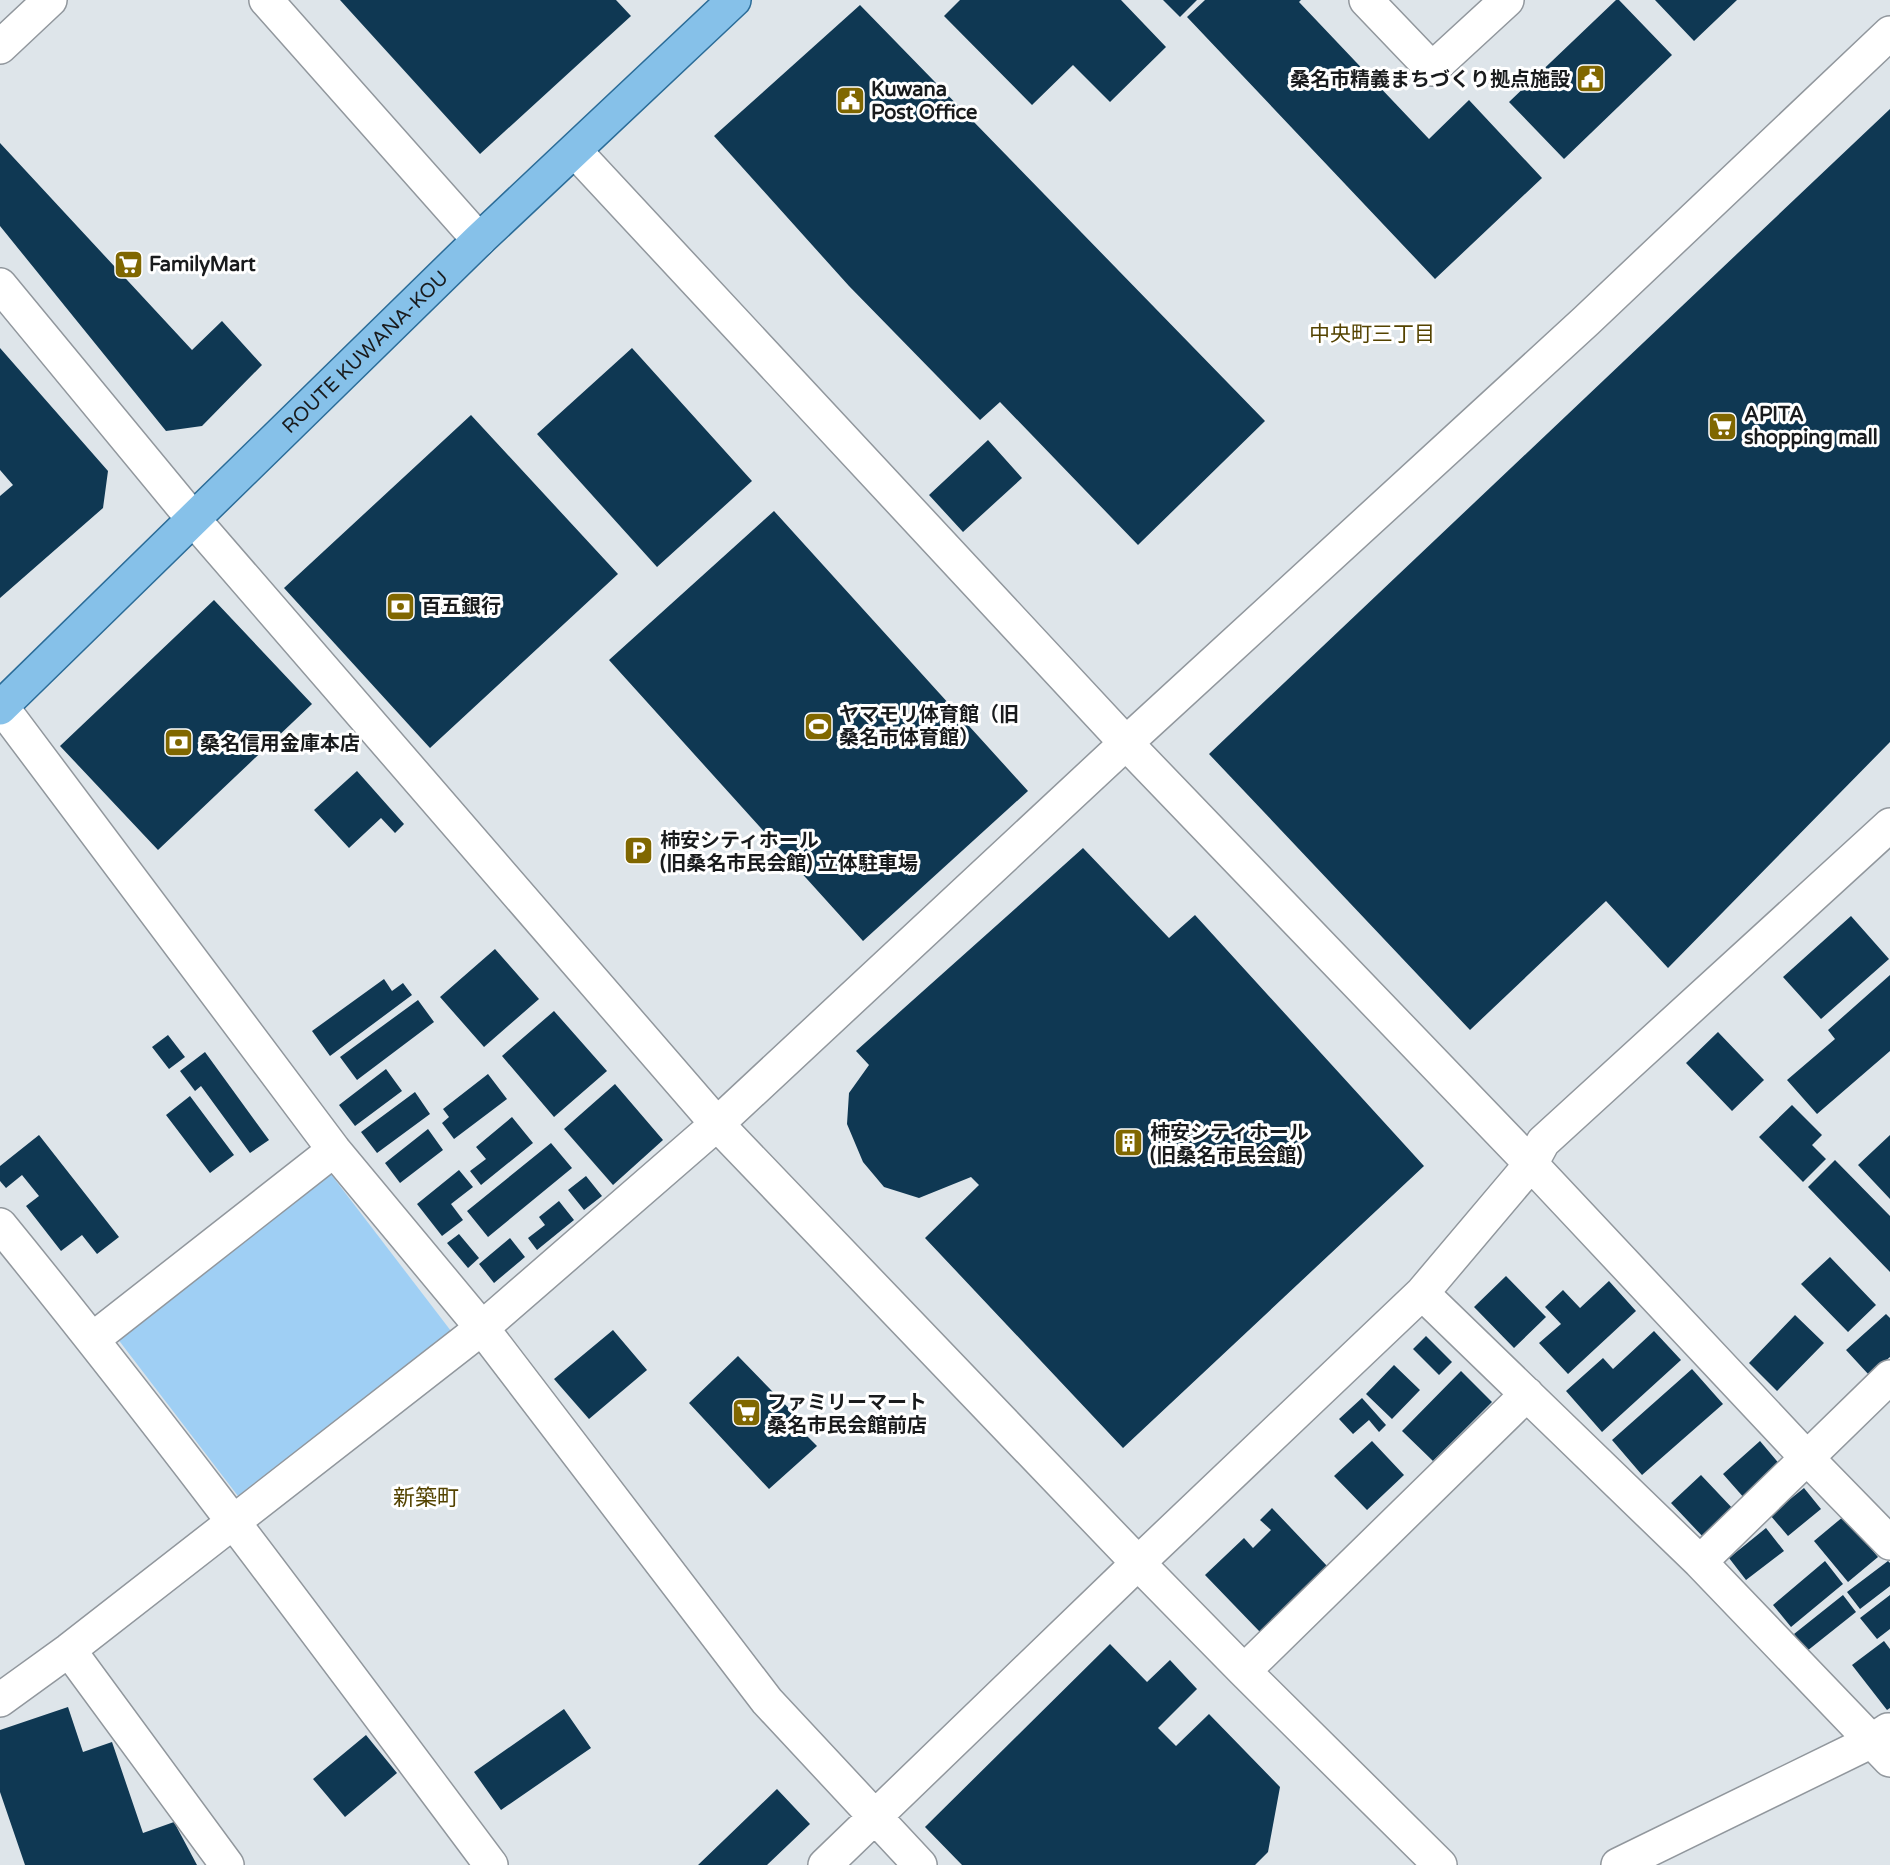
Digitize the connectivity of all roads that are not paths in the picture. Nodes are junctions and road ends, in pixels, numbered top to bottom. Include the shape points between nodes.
1 (50, 0) edge
2 (266, 0) edge
3 (734, 0) edge
4 (1366, 0) edge
5 (1507, 0) edge
6 (1890, 33) edge
7 (0, 47) edge
8 (575, 151) junction
9 (479, 240) junction
10 (0, 285) edge
11 (194, 520) junction
12 (1, 707) edge
13 (1126, 742) junction
14 (1890, 825) edge
15 (717, 1124) junction
16 (334, 1150) junction
17 (1531, 1164) junction
18 (0, 1225) edge
19 (1422, 1293) junction
20 (482, 1328) junction
21 (93, 1339) junction
22 (1890, 1377) edge
23 (1527, 1394) junction
24 (1808, 1459) junction
25 (234, 1521) junction
26 (1890, 1543) edge
27 (1700, 1562) junction
28 (1138, 1563) junction
29 (69, 1650) junction
30 (1244, 1671) junction
31 (0, 1700) edge
32 (1884, 1744) edge
33 (874, 1817) junction
34 (1626, 1863) edge
35 (227, 1865) edge
36 (491, 1865) edge
37 (825, 1865) edge
38 (920, 1865) edge
39 (1440, 1865) edge

1 - 7 street
2 - 9 street
3 - 8 main road, ROUTE KUWANA-KOU
4 - 5 street via 1432,69
6 - 13 street via 1586,321
8 - 9 main road, ROUTE KUWANA-KOU
8 - 13 street
9 - 11 main road, ROUTE KUWANA-KOU
10 - 11 street
11 - 12 main road, ROUTE KUWANA-KOU
11 - 15 street
12 - 16 street
13 - 15 street
13 - 17 street
14 - 17 street via 1543,1142
15 - 20 street
15 - 28 street
16 - 20 street
16 - 21 street
17 - 19 street
17 - 24 street
18 - 21 street
19 - 23 street
19 - 28 street
20 - 25 street
20 - 33 street via 767,1701
21 - 25 street
22 - 24 street
23 - 27 street
23 - 30 street
24 - 26 street
24 - 27 street
25 - 29 street
25 - 36 street
27 - 32 street
28 - 30 street
28 - 33 street
29 - 31 street
29 - 35 street
30 - 39 street
32 - 34 street
33 - 37 street
33 - 38 street

